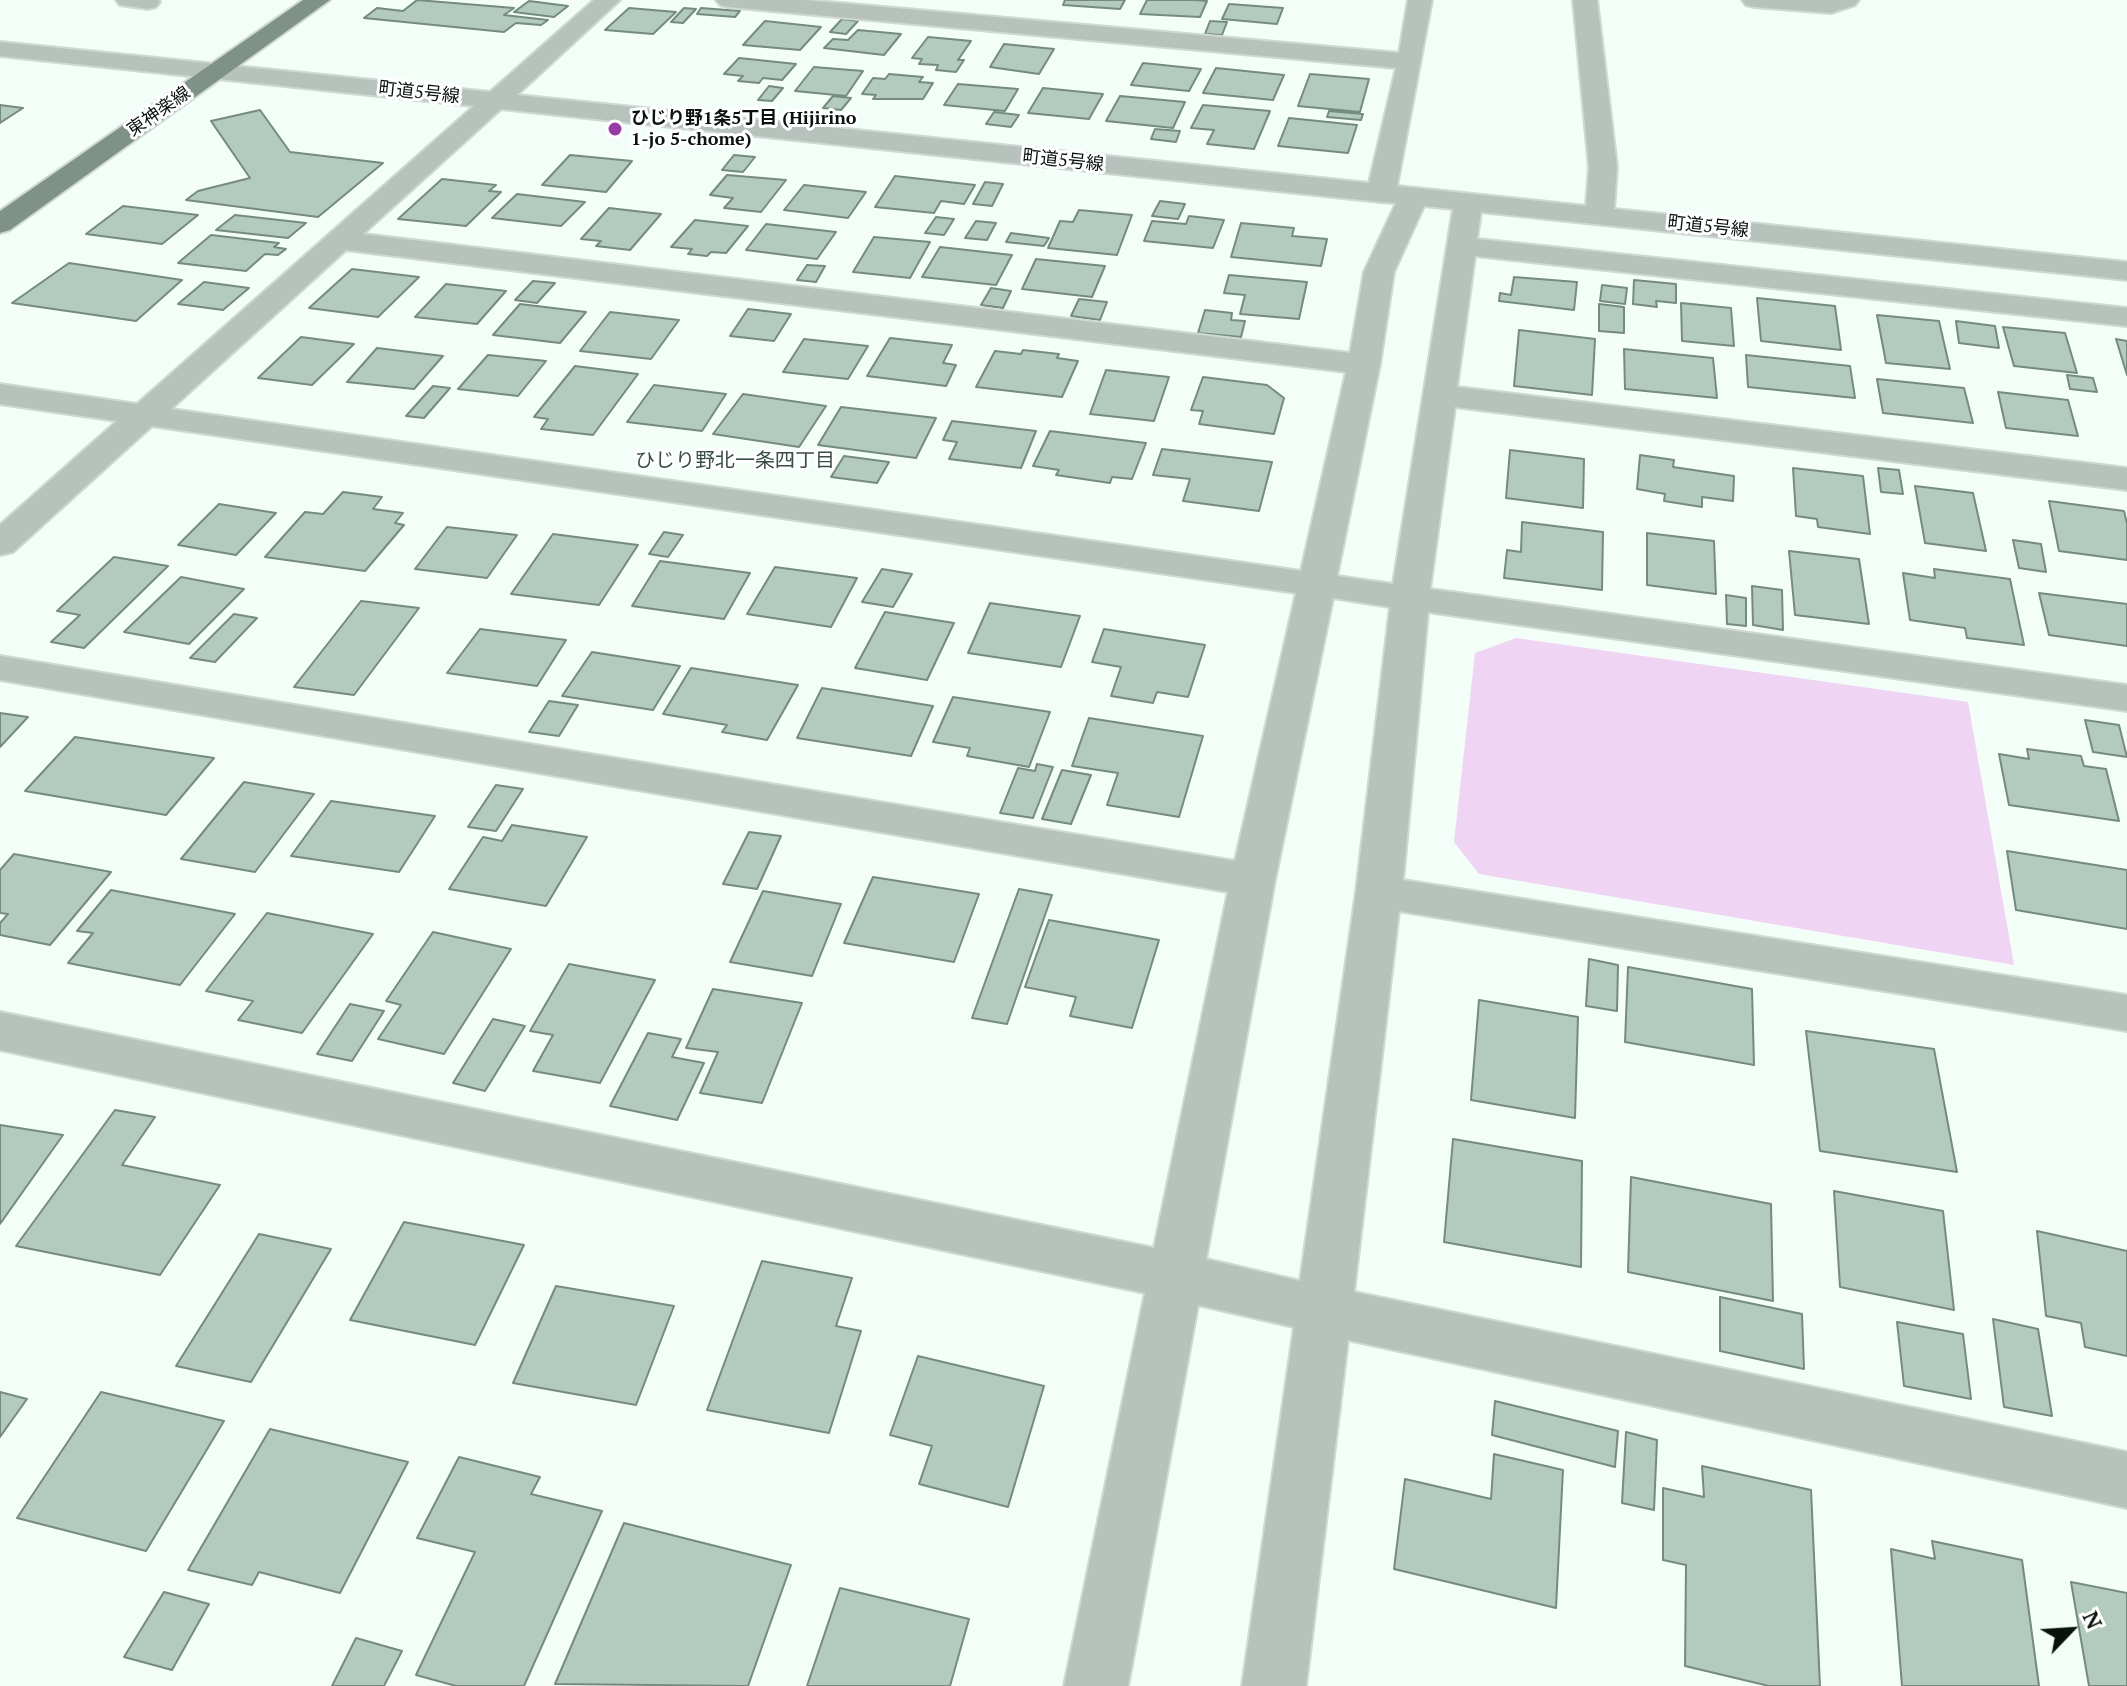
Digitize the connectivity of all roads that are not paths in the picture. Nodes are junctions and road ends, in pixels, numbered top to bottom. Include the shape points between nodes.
1 (318, 0) edge
2 (608, 0) edge
3 (728, 0) edge
4 (1420, 0) edge
5 (1585, 0) edge
6 (1754, 0) edge
7 (1847, 0) edge
8 (0, 49) edge
9 (1410, 62) junction
10 (214, 72) junction
11 (497, 100) junction
12 (1397, 196) junction
13 (1599, 216) junction
14 (0, 224) edge
15 (1464, 224) junction
16 (338, 240) junction
17 (2127, 271) edge
18 (2127, 317) edge
19 (1364, 364) junction
20 (0, 394) edge
21 (1441, 395) junction
22 (143, 413) junction
23 (2127, 479) edge
24 (0, 544) edge
25 (1318, 583) junction
26 (1410, 598) junction
27 (0, 668) edge
28 (2127, 698) edge
29 (1253, 880) junction
30 (1379, 892) junction
31 (2127, 1013) edge
32 (0, 1031) edge
33 (1176, 1276) junction
34 (1323, 1310) junction
35 (2127, 1480) edge
36 (1096, 1686) edge
37 (1274, 1686) edge

1 - 10 main road, 東神楽線
2 - 11 street
3 - 9 street
4 - 9 street
5 - 13 street via 1603,167
6 - 7 street via 1831,6
8 - 10 street, 町道5号線
9 - 12 street
10 - 11 street, 町道5号線
10 - 14 main road, 東神楽線
11 - 12 street, 町道5号線
11 - 16 street
12 - 15 street, 町道5号線
12 - 19 street
13 - 15 street, 町道5号線
13 - 17 street, 町道5号線
15 - 18 street
15 - 21 street
16 - 19 street
16 - 22 street
19 - 25 street
20 - 22 street
21 - 23 street
21 - 26 street
22 - 24 street
22 - 25 street
25 - 26 street
25 - 29 street
26 - 28 street
26 - 30 street
27 - 29 street
29 - 33 street
30 - 31 street
30 - 34 street
32 - 33 street
33 - 34 street
33 - 36 street
34 - 35 street
34 - 37 street

